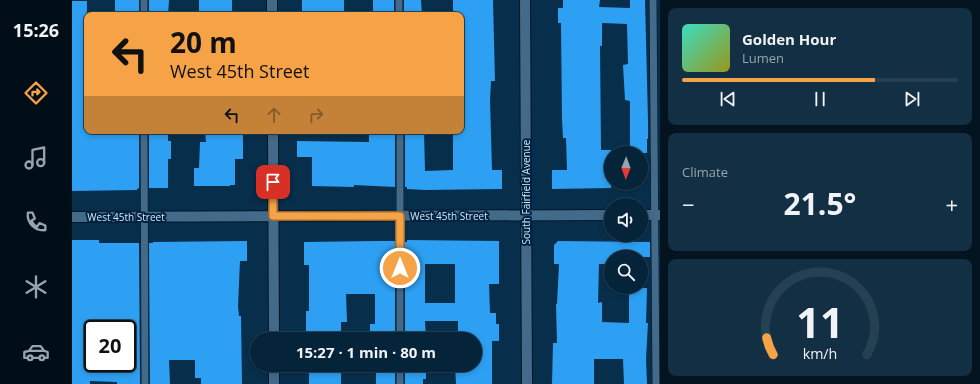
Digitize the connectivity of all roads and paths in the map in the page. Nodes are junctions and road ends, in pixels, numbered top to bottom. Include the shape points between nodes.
1 (144, 0) edge
2 (272, 0) edge
3 (399, 0) edge
4 (525, 0) edge
5 (653, 0) edge
6 (144, 12) edge
7 (272, 12) edge
8 (399, 12) edge
9 (144, 134) edge
10 (273, 134) edge
11 (400, 134) edge
12 (604, 215) edge
13 (657, 215) edge
14 (273, 216) junction
15 (400, 216) junction
16 (526, 216) junction
17 (72, 217) edge
18 (144, 217) junction
19 (274, 332) edge
20 (400, 332) edge
21 (274, 372) edge
22 (400, 372) edge
23 (145, 384) edge
24 (274, 384) edge
25 (400, 384) edge
26 (527, 384) edge
27 (656, 384) edge

1 - 6 lane
2 - 7 street
3 - 8 lane
4 - 16 street, South Fairfield Avenue
5 - 13 lane
9 - 18 lane
10 - 14 street
11 - 15 lane
12 - 16 street, West 45th Street
13 - 27 lane
14 - 15 street, West 45th Street
14 - 18 street, West 45th Street
14 - 19 street
15 - 16 street, West 45th Street
15 - 20 lane
16 - 26 street, South Fairfield Avenue
17 - 18 street, West 45th Street
18 - 23 lane
21 - 24 street
22 - 25 lane

